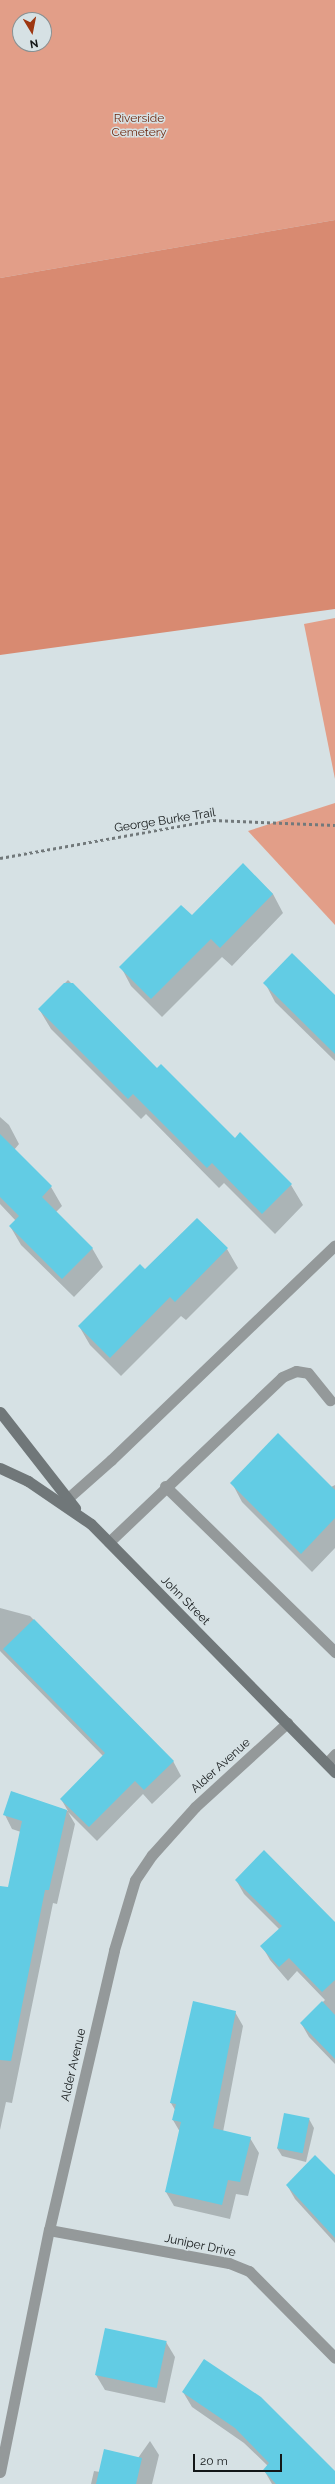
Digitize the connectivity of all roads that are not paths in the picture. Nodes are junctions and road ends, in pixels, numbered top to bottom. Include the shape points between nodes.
1 (335, 1245) edge
2 (330, 1400) dead end
3 (0, 1412) edge
4 (0, 1468) edge
5 (165, 1486) junction
6 (67, 1499) junction
7 (91, 1524) junction
8 (109, 1542) junction
9 (335, 1652) edge
10 (287, 1723) junction
11 (335, 1754) edge
12 (327, 1763) junction
13 (335, 1772) edge
14 (49, 2230) junction
15 (335, 2358) edge
16 (2, 2451) edge
17 (0, 2472) edge

1 - 6 street
2 - 5 street via 308,1373 296,1371 282,1377
3 - 6 main road
4 - 7 main road, John Street via 28,1481
5 - 8 street
5 - 9 street
6 - 7 main road
7 - 8 main road, John Street
8 - 10 main road, John Street
10 - 12 main road, John Street
10 - 14 street, Alder Avenue via 195,1807 152,1855 135,1880 114,1950
11 - 12 street
12 - 13 main road, John Street
14 - 15 street, Juniper Drive via 229,2263 249,2271
14 - 16 street, Alder Avenue
16 - 17 street, Alder Avenue

